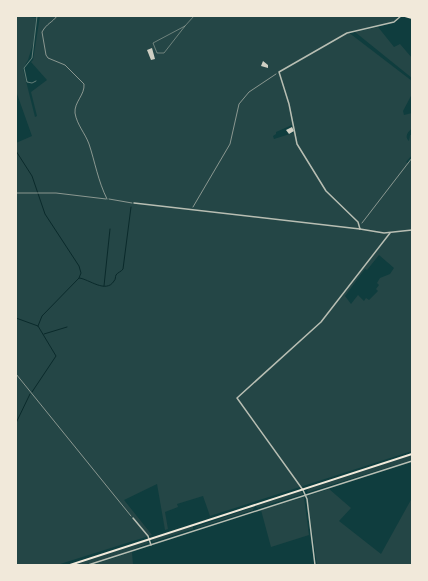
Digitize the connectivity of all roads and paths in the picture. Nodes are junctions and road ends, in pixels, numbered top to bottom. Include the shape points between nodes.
1 (37, 16) edge
2 (57, 16) edge
3 (194, 16) edge
4 (401, 16) edge
5 (405, 16) edge
6 (412, 18) edge
7 (185, 26) junction
8 (279, 72) junction
9 (36, 81) dead end
10 (412, 158) edge
11 (16, 193) edge
12 (107, 199) junction
13 (134, 203) joint
14 (191, 211) junction
15 (360, 225) junction
16 (360, 229) junction
17 (412, 230) edge
18 (390, 233) junction
19 (16, 374) edge
20 (412, 454) edge
21 (412, 461) edge
22 (303, 490) junction
23 (306, 494) junction
24 (254, 505) junction
25 (256, 510) junction
26 (133, 518) joint
27 (194, 524) junction
28 (195, 530) junction
29 (149, 539) junction
30 (151, 545) junction
31 (70, 565) edge
32 (88, 565) edge
33 (316, 565) edge

1 - 9 lane via 32,58 24,68 27,82 32,84
2 - 12 path via 42,32 46,55 65,65 84,84 75,112 78,124 89,144
3 - 7 lane
4 - 8 street via 394,22 347,33
5 - 6 main road
7 - 7 lane via 164,53 157,53 152,43
8 - 14 path via 250,92 239,104 230,144
8 - 15 street via 297,144 326,191
10 - 15 path
11 - 12 path via 56,193
12 - 13 path
13 - 14 street
14 - 16 street
15 - 16 street
16 - 18 street
17 - 18 street
18 - 22 street via 321,322 237,397
19 - 26 path
20 - 22 main road
21 - 23 street
22 - 23 street
22 - 24 main road
23 - 25 street
23 - 33 street
24 - 25 street
24 - 27 main road
25 - 28 street
26 - 29 street
27 - 28 street
27 - 29 main road
28 - 30 street
29 - 30 street
29 - 31 main road
30 - 32 street

